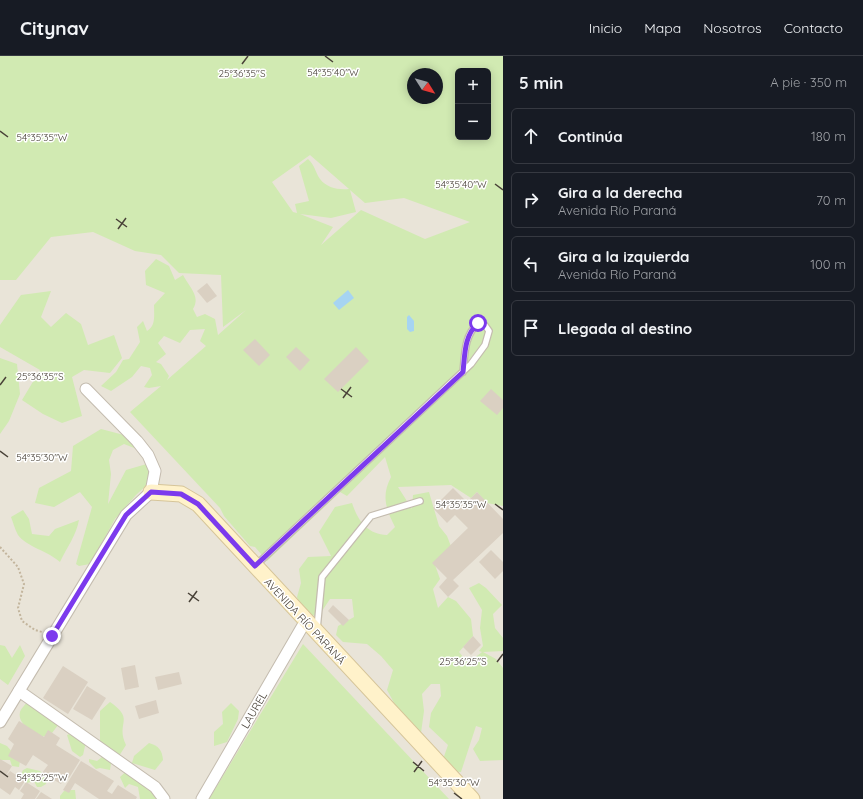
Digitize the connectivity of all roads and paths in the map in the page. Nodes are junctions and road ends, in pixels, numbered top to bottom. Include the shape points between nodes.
1 (463, 372) junction
2 (86, 389) dead end
3 (151, 492) junction
4 (420, 501) dead end
5 (0, 547) edge
6 (255, 566) junction
7 (305, 622) junction
8 (316, 633) junction
9 (52, 636) junction
10 (19, 691) junction
11 (0, 722) edge
12 (164, 799) edge
13 (202, 799) edge
14 (472, 799) edge

1 - 1 lane via 485,344 489,331 484,324 478,323 470,330
1 - 6 lane
2 - 3 street via 148,455 155,471
3 - 6 main road, AVENIDA RÍO PARANÁ via 181,494 198,504
3 - 9 street via 126,515
4 - 8 lane via 371,516 322,577
5 - 9 path via 18,567 24,584 18,608 22,621 35,630
6 - 7 main road, AVENIDA RÍO PARANÁ
7 - 8 main road, AVENIDA RÍO PARANÁ
7 - 13 street, LAUREL
8 - 14 main road, AVENIDA RÍO PARANÁ
9 - 10 street
10 - 11 street
10 - 12 street via 154,787

